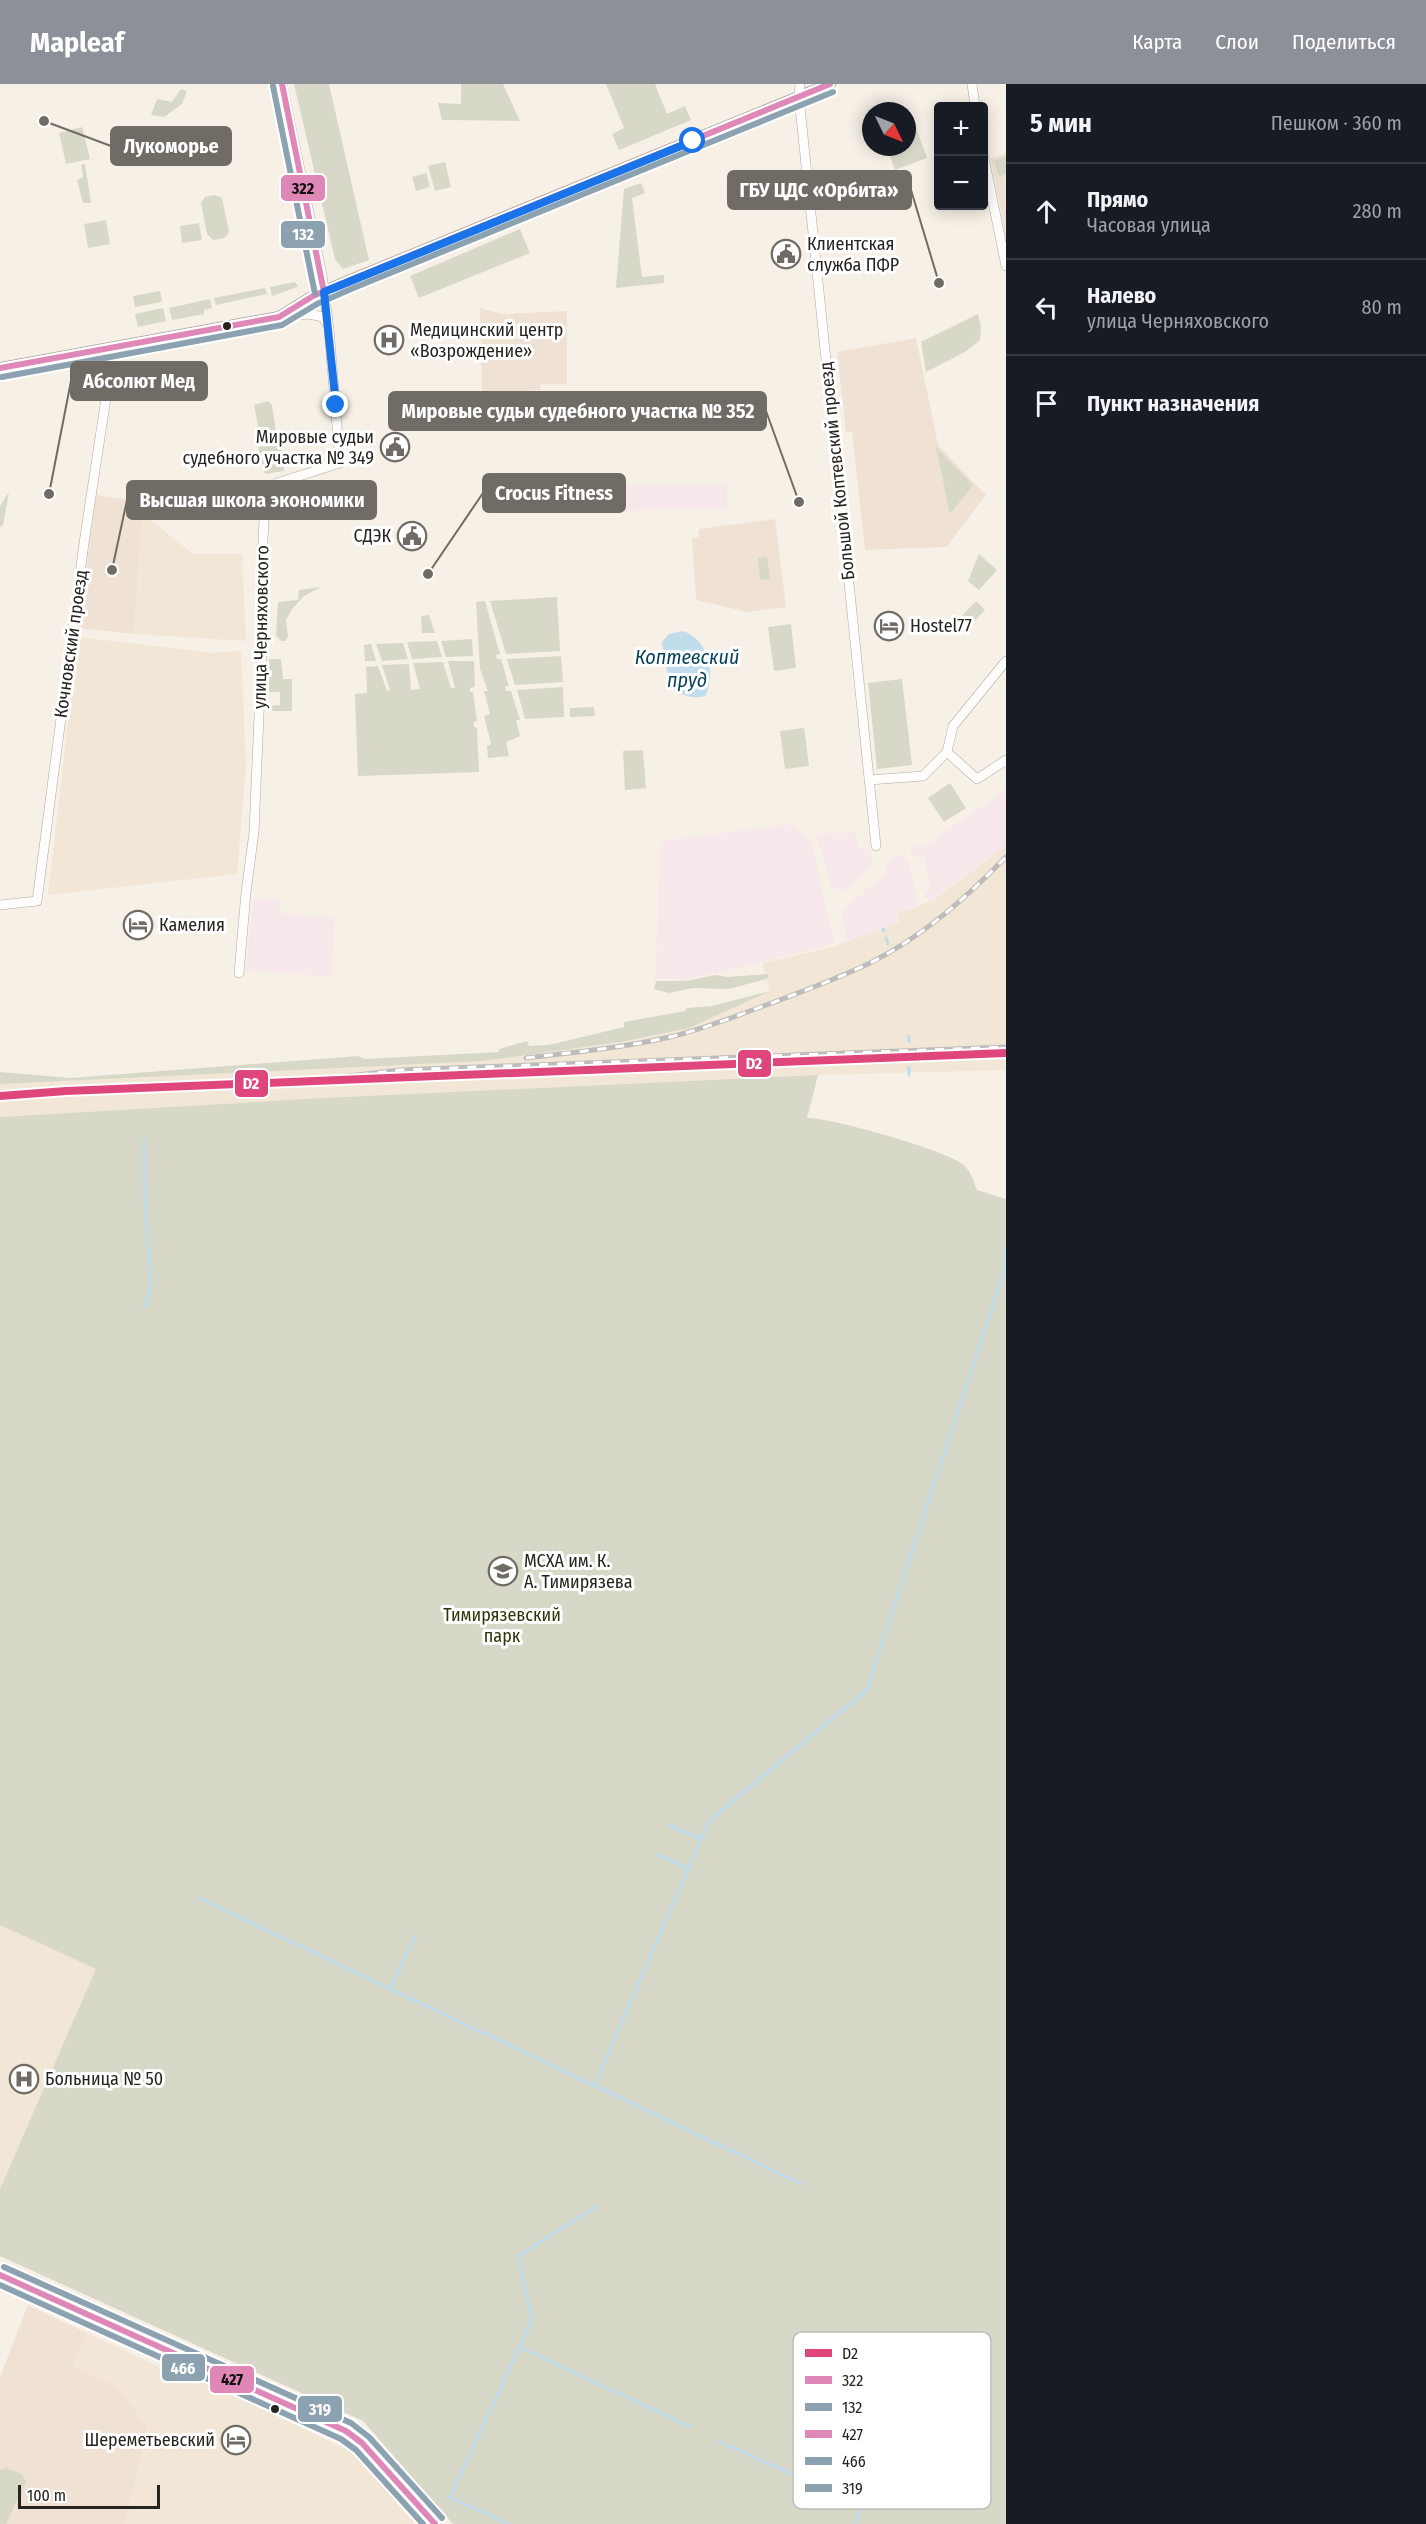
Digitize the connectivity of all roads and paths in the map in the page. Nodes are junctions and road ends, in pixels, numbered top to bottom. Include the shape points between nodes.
1 (282, 84) edge
2 (800, 84) edge
3 (830, 84) edge
4 (972, 84) edge
5 (799, 97) junction
6 (974, 102) edge
7 (988, 178) edge
8 (1006, 266) edge
9 (324, 292) junction
10 (279, 317) junction
11 (329, 325) junction
12 (108, 349) junction
13 (0, 368) edge
14 (1006, 661) edge
15 (947, 752) junction
16 (1006, 760) edge
17 (869, 780) junction
18 (876, 846) dead end
19 (0, 905) edge
20 (239, 973) dead end
21 (0, 2275) edge
22 (435, 2524) edge

1 - 9 street, улица Черняховского
2 - 5 street, Большой Коптевский проезд
3 - 5 street
4 - 6 street
5 - 9 street
5 - 17 street, Большой Коптевский проезд
7 - 8 street
9 - 10 street
9 - 11 street, улица Черняховского
10 - 11 street via 309,314 322,317
10 - 12 street
11 - 20 street, улица Черняховского via 340,463 277,483 265,498 254,832
12 - 13 street
12 - 19 street, Кочновский проезд via 106,398 37,902
14 - 15 street via 953,726
15 - 16 street via 977,779
15 - 17 street via 923,776
17 - 18 street, Большой Коптевский проезд
21 - 22 street via 346,2431 362,2443

